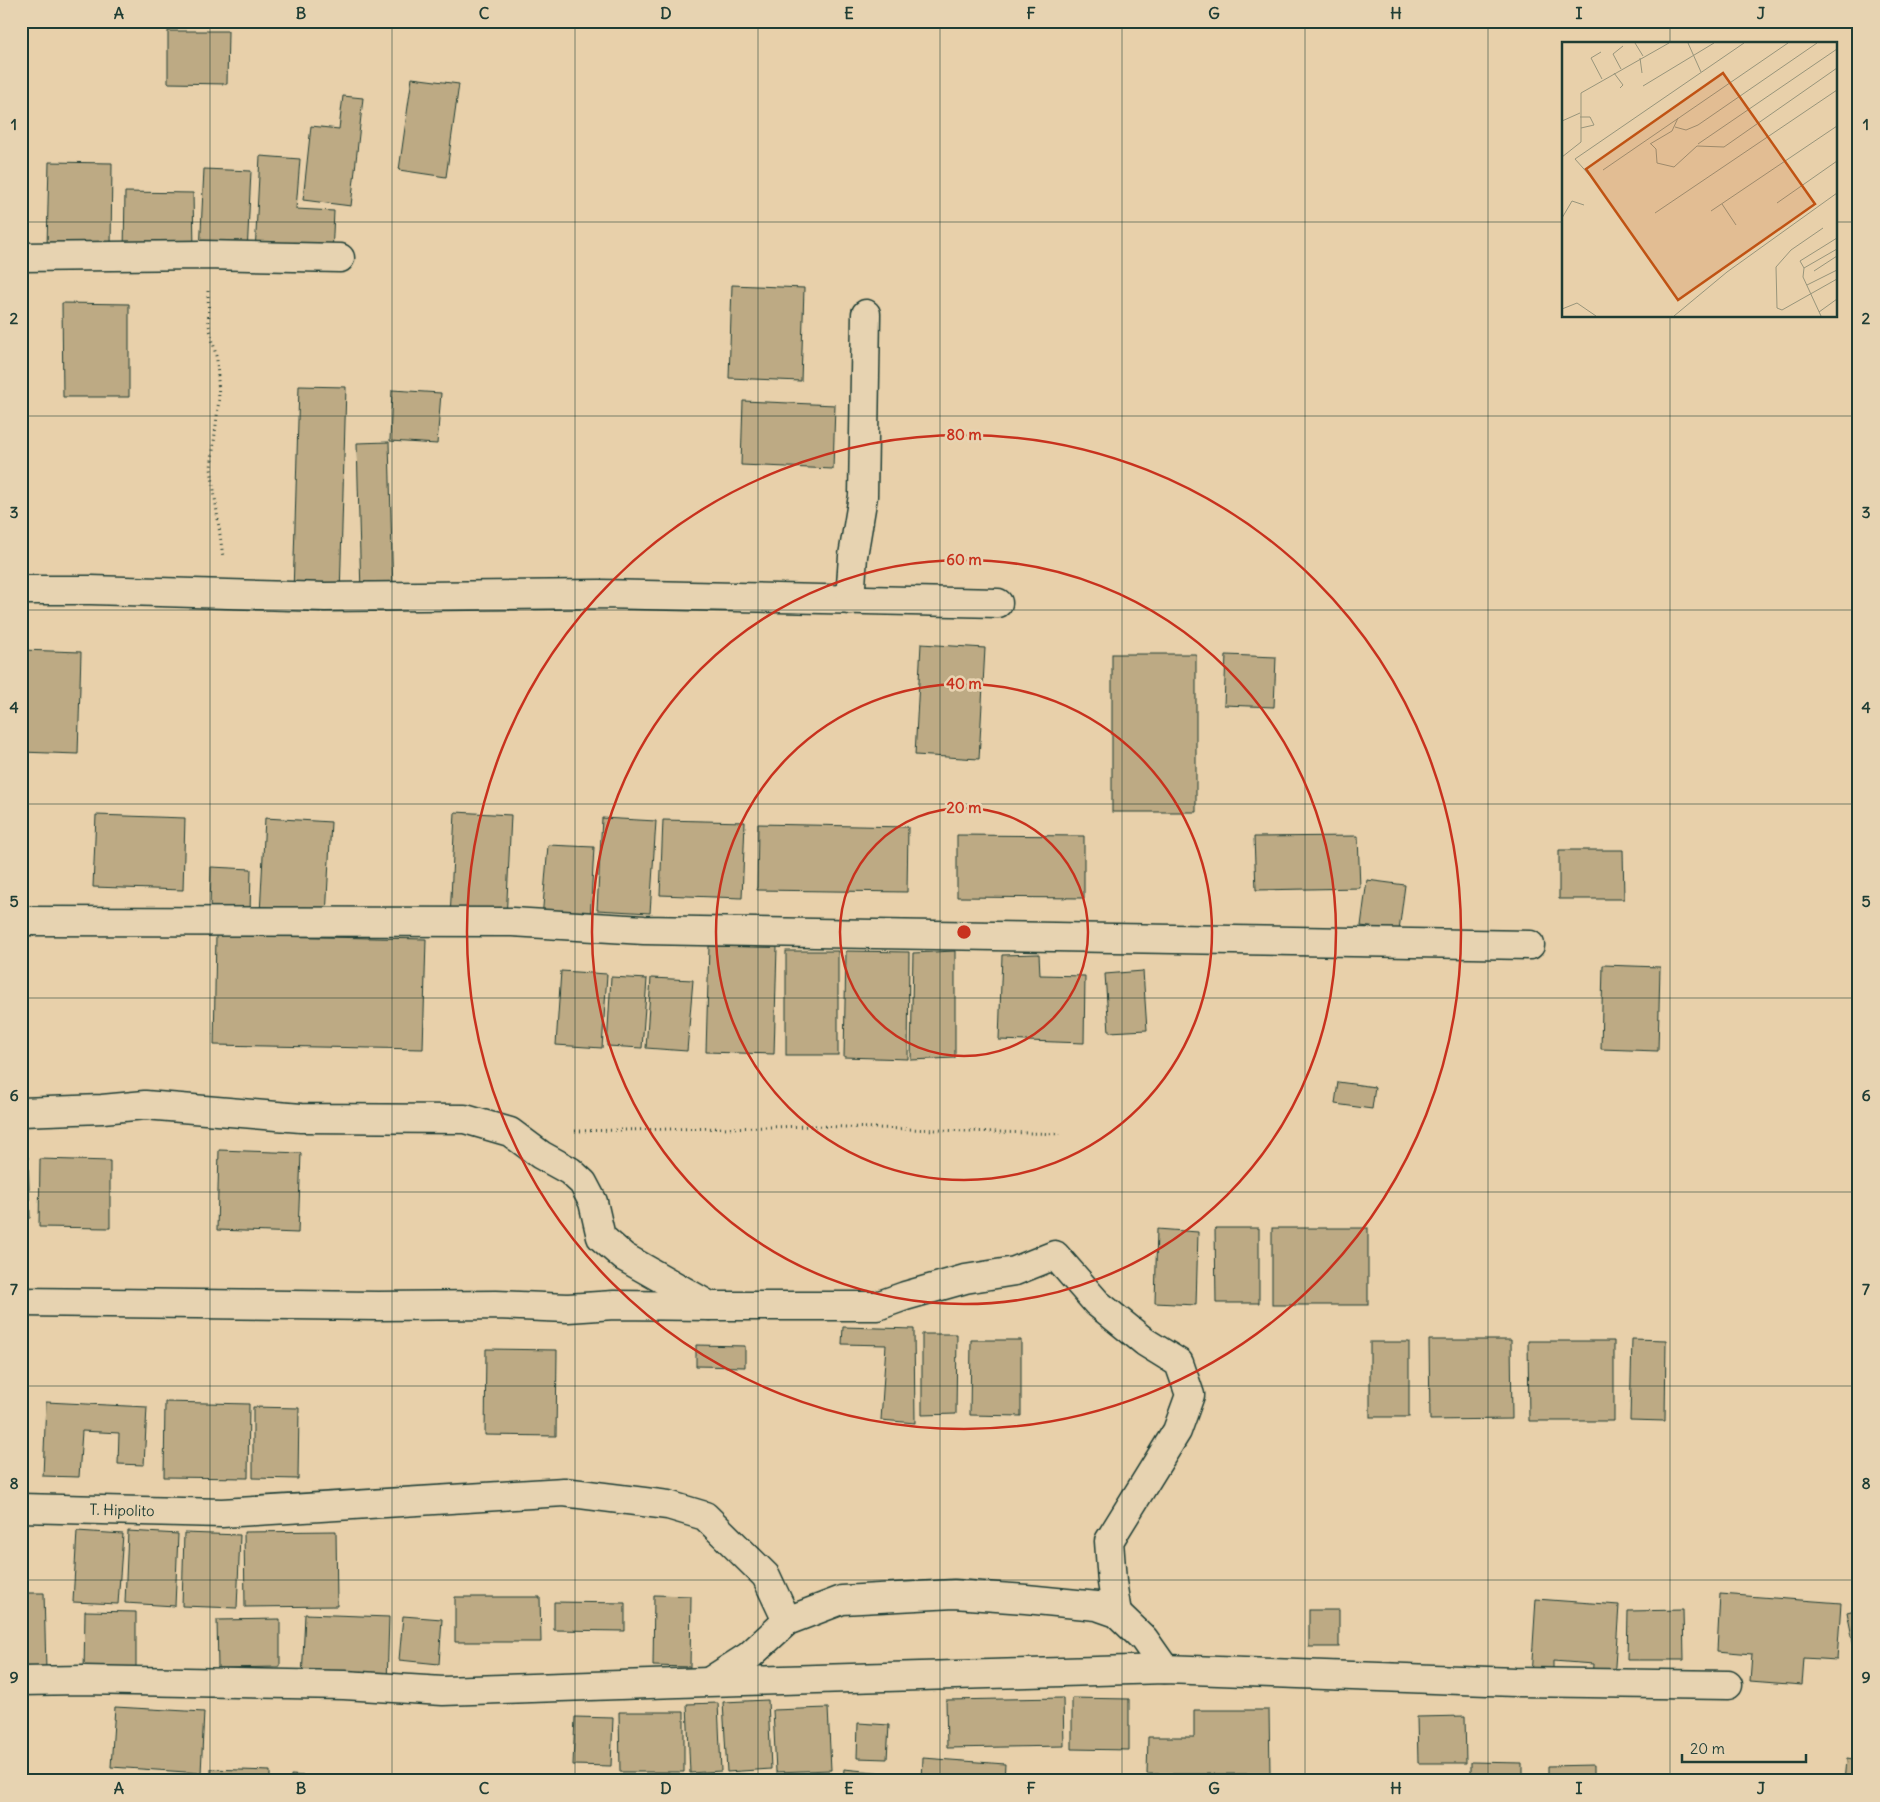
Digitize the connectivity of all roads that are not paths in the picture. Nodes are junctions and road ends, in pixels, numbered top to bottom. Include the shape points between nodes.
1 (21, 257) edge
2 (340, 258) dead end
3 (866, 314) dead end
4 (21, 590) edge
5 (850, 600) junction
6 (998, 603) dead end
7 (21, 921) edge
8 (1530, 945) dead end
9 (21, 1112) edge
10 (21, 1302) edge
11 (710, 1306) junction
12 (21, 1508) edge
13 (1117, 1613) junction
14 (787, 1621) junction
15 (1165, 1669) junction
16 (21, 1681) edge
17 (708, 1682) junction
18 (1728, 1685) dead end

1 - 2 street via 204,255
3 - 5 street via 863,496
4 - 5 street via 325,597 600,594
5 - 6 street
7 - 8 street via 512,922 644,930
9 - 11 street via 145,1105 301,1118 465,1119 510,1132 541,1155 570,1170 583,1183 593,1202 601,1237 624,1257
10 - 11 street via 568,1308
11 - 13 street via 878,1306 965,1279 1015,1271 1055,1255 1097,1303 1144,1342 1180,1363 1190,1395 1177,1431 1109,1542
12 - 14 street, T. Hipolito via 222,1513 564,1492 668,1505 705,1516 766,1576
13 - 14 street via 1096,1606 954,1594 842,1600
13 - 15 street via 1144,1639
14 - 17 street via 749,1656
15 - 17 street
15 - 18 street via 1515,1682
16 - 17 street via 325,1685 443,1691

